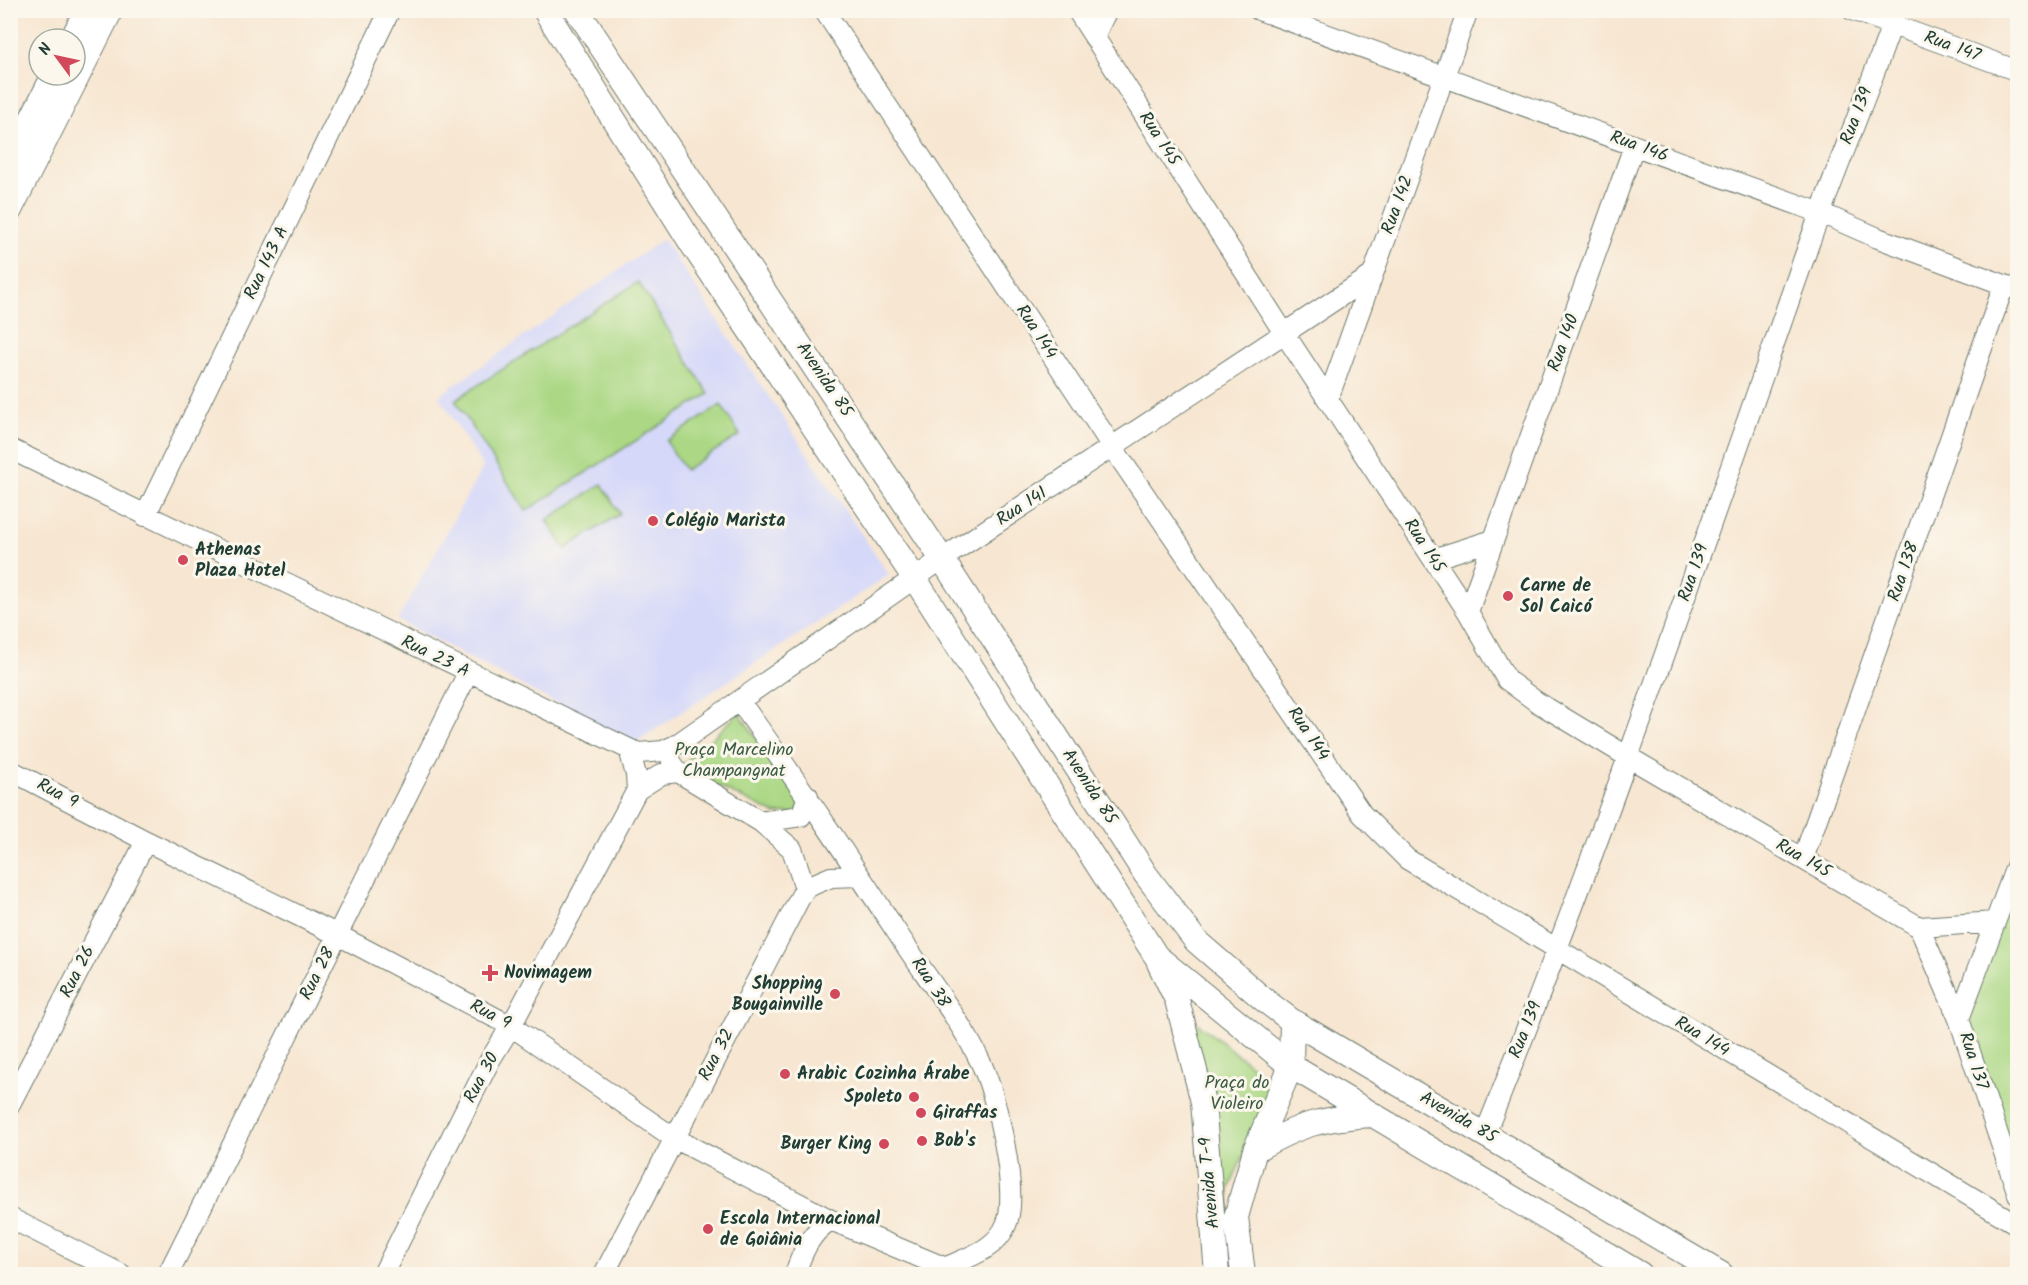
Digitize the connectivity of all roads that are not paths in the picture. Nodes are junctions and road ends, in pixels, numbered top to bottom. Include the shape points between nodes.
1 (87, 10) edge
2 (111, 10) edge
3 (390, 10) edge
4 (532, 10) edge
5 (545, 10) edge
6 (578, 10) edge
7 (591, 10) edge
8 (824, 10) edge
9 (1077, 10) edge
10 (1107, 10) edge
11 (1259, 10) edge
12 (1468, 10) edge
13 (1852, 10) edge
14 (1894, 18) edge
15 (78, 27) edge
16 (1094, 37) junction
17 (2018, 71) edge
18 (1444, 77) junction
19 (48, 87) edge
20 (645, 110) junction
21 (615, 122) junction
22 (1634, 146) junction
23 (10, 161) edge
24 (10, 210) edge
25 (1821, 213) junction
26 (1371, 276) junction
27 (2011, 287) edge
28 (1284, 333) junction
29 (1328, 399) junction
30 (1113, 447) junction
31 (10, 450) edge
32 (145, 516) junction
33 (1493, 540) junction
34 (942, 559) junction
35 (1433, 559) junction
36 (915, 579) junction
37 (1468, 612) junction
38 (468, 673) junction
39 (740, 702) junction
40 (676, 745) junction
41 (629, 749) junction
42 (1630, 758) junction
43 (10, 770) edge
44 (678, 772) junction
45 (637, 790) junction
46 (808, 796) junction
47 (761, 822) junction
48 (146, 841) junction
49 (1803, 859) junction
50 (2018, 861) edge
51 (860, 876) junction
52 (805, 888) junction
53 (1995, 922) junction
54 (1919, 927) junction
55 (338, 935) junction
56 (1558, 951) junction
57 (1156, 956) junction
58 (1959, 1019) junction
59 (1292, 1021) junction
60 (511, 1026) junction
61 (1291, 1066) junction
62 (10, 1104) edge
63 (1374, 1115) junction
64 (1485, 1134) junction
65 (674, 1138) junction
66 (1255, 1150) junction
67 (2018, 1194) edge
68 (10, 1218) edge
69 (831, 1220) junction
70 (2018, 1225) edge
71 (913, 1265) edge
72 (952, 1271) edge
73 (121, 1275) edge
74 (168, 1275) edge
75 (383, 1275) edge
76 (604, 1275) edge
77 (795, 1275) edge
78 (1217, 1275) edge
79 (1243, 1275) edge
80 (1640, 1275) edge
81 (1721, 1275) edge

1 - 15 main road
2 - 24 main road
3 - 32 street, Rua 143 A
4 - 21 main road, Avenida 85 via 590,100
5 - 21 main road, Avenida 85
6 - 20 main road, Avenida 85
7 - 20 main road, Avenida 85 via 627,65
8 - 30 street, Rua 144
9 - 16 street, Rua 145
10 - 16 street
11 - 18 street, Rua 146
12 - 18 street, Rua 142
13 - 14 street, Rua 147
14 - 17 street, Rua 147
14 - 25 street, Rua 139
16 - 28 street, Rua 145
18 - 22 street, Rua 146
18 - 26 street, Rua 142
19 - 23 main road
20 - 34 main road, Avenida 85
21 - 36 main road, Avenida 85
22 - 25 street, Rua 146
22 - 33 street, Rua 140
25 - 27 street, Rua 146
25 - 42 street, Rua 139
26 - 28 street, Rua 141
26 - 29 street, Rua 142
27 - 49 street, Rua 138
28 - 29 street, Rua 145
28 - 30 street, Rua 141
29 - 35 street, Rua 145
30 - 34 street, Rua 141
30 - 56 street, Rua 144 via 1362,814 1407,859
31 - 32 street, Rua 23 A
32 - 38 street, Rua 23 A
33 - 35 street
33 - 37 street, Rua 140
34 - 36 street, Rua 141
34 - 59 main road, Avenida 85 via 1146,875 1196,940
35 - 37 street, Rua 145
36 - 39 street, Rua 141
36 - 57 main road, Avenida 85
37 - 42 street, Rua 145 via 1507,680
38 - 41 street, Rua 23 A
38 - 55 street, Rua 28
39 - 40 street, Rua 141
39 - 46 street, Rua 38
40 - 41 street, Rua 23 A via 663,751 639,753
40 - 44 street via 672,759
41 - 45 street
42 - 49 street, Rua 145
42 - 56 street, Rua 139
43 - 48 street, Rua 9
44 - 45 street, Rua 30 via 662,774
44 - 47 street
45 - 60 street, Rua 30
46 - 47 street via 801,816
46 - 51 street, Rua 38
47 - 52 street via 792,849
48 - 55 street, Rua 9
48 - 62 street, Rua 26
49 - 54 street, Rua 145
50 - 53 street, Rua 137
51 - 52 street via 831,877
51 - 72 street, Rua 38 via 981,1062 1004,1140 1011,1209 1006,1227 994,1242
52 - 65 street, Rua 32
53 - 54 street
53 - 58 street, Rua 137
54 - 58 street
55 - 60 street, Rua 9
55 - 74 street, Rua 28
56 - 64 street, Rua 139
56 - 70 street, Rua 144
57 - 61 main road, Avenida 85
57 - 78 main road, Avenida T-9 via 1177,1000 1203,1102
58 - 67 street, Rua 137
59 - 61 main road, Avenida T-9
59 - 64 main road, Avenida 85
60 - 65 street, Rua 9
60 - 75 street, Rua 30 via 490,1060
61 - 63 main road, Avenida 85
61 - 66 main road, Avenida T-9
63 - 66 main road via 1315,1121
63 - 80 main road, Avenida 85
64 - 81 main road, Avenida 85
65 - 69 street, Rua 9
65 - 76 street, Rua 32
66 - 79 main road, Avenida T-9 via 1236,1217
68 - 73 street
69 - 71 street, Rua 9
69 - 77 street via 820,1226 811,1239
71 - 72 street, Rua 9

